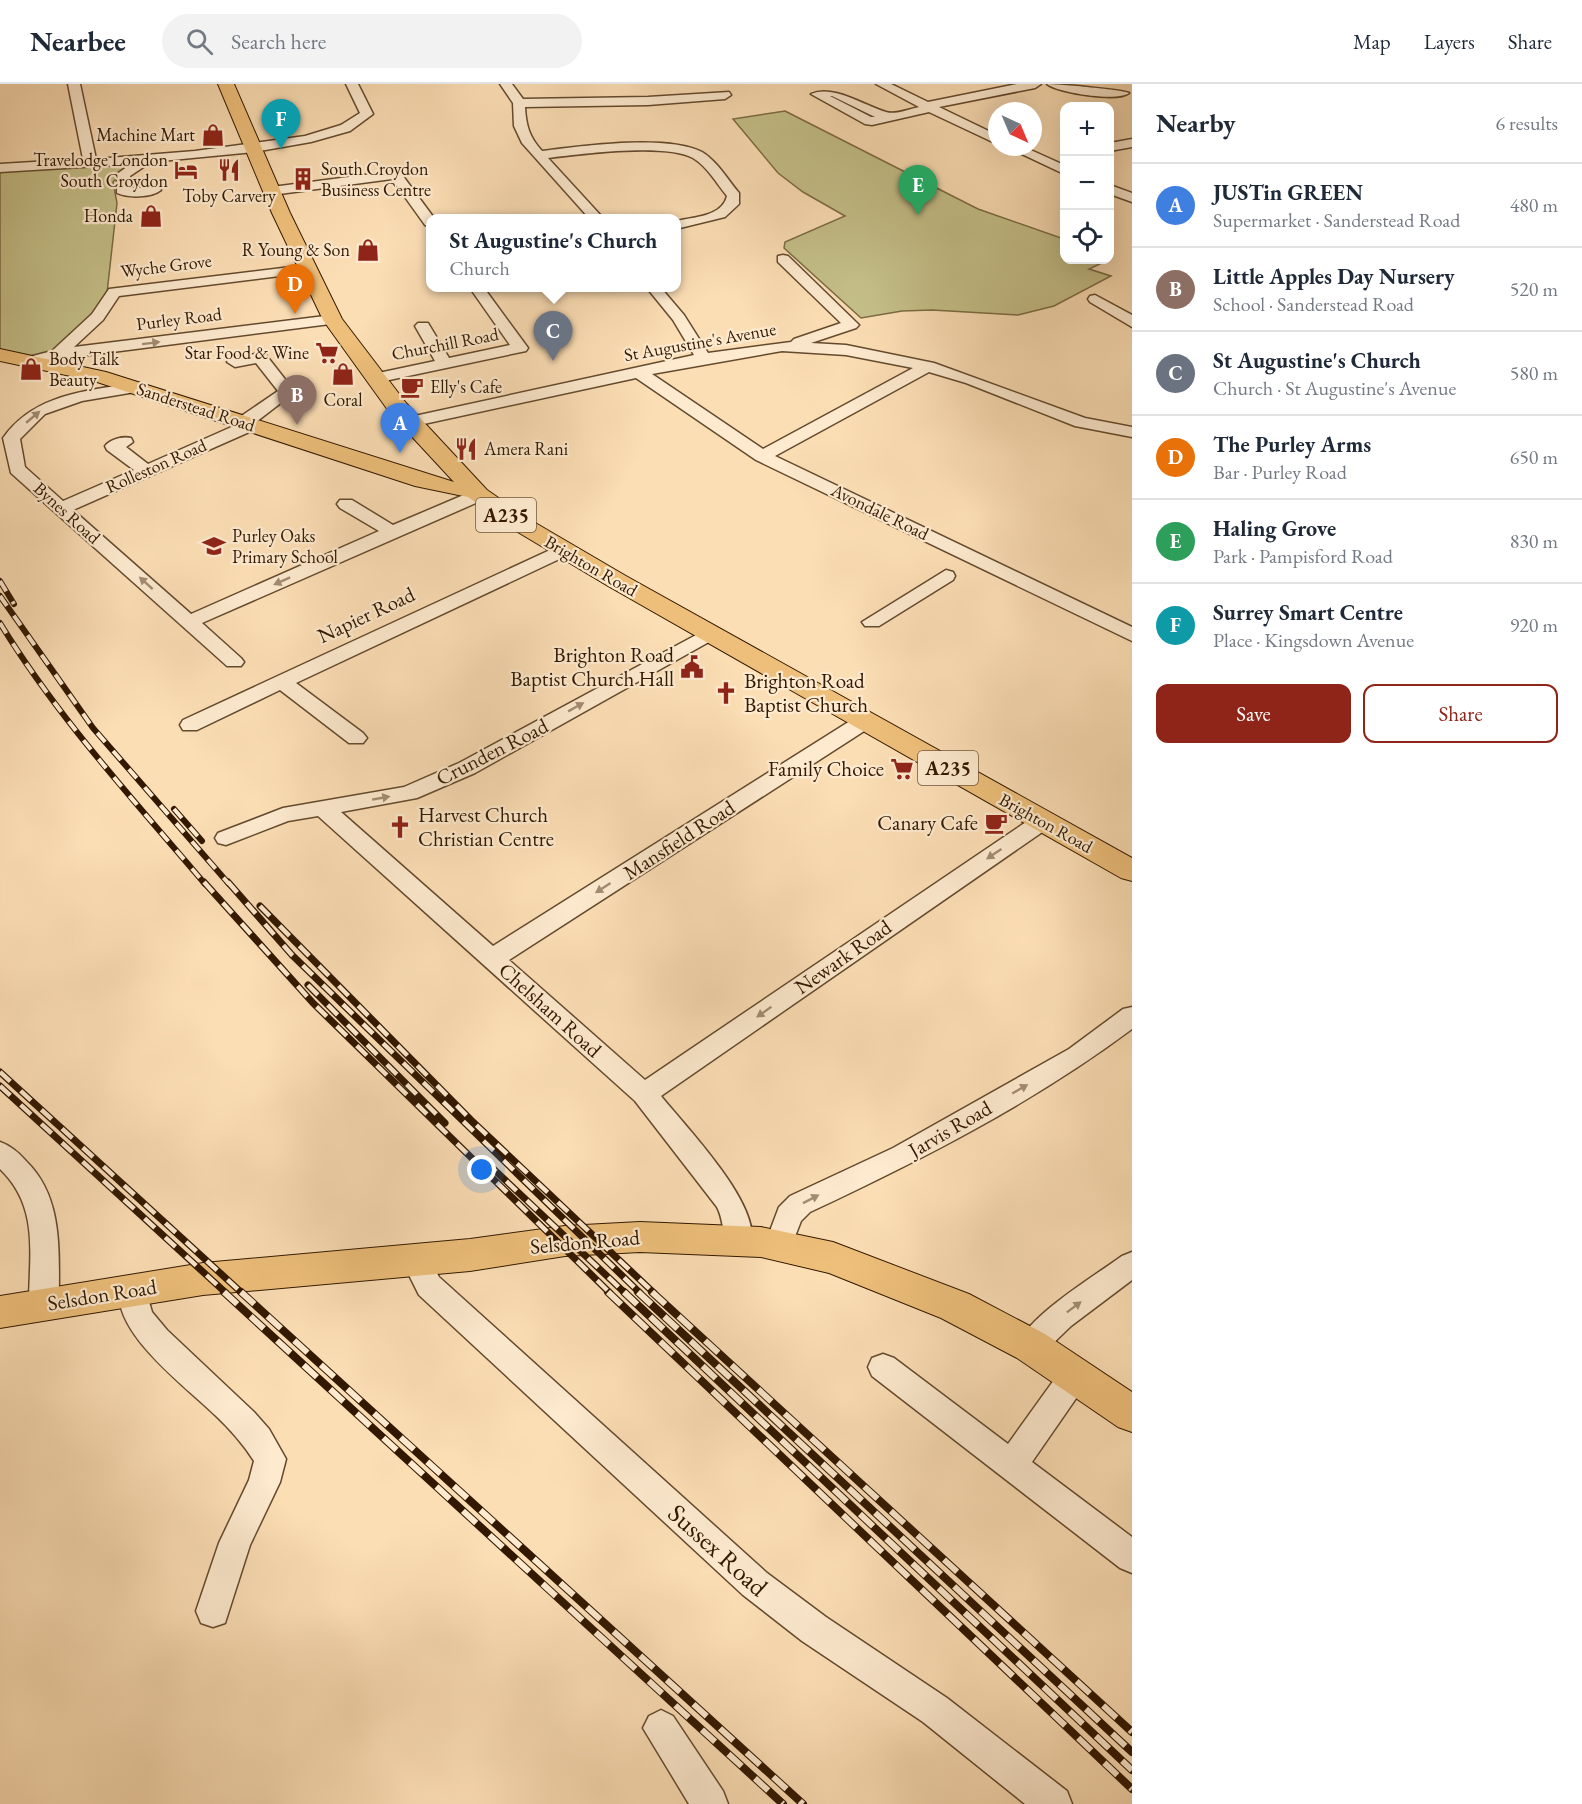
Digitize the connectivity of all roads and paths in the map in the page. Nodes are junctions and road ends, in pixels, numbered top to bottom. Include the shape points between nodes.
1 (74, 84) edge
2 (226, 84) edge
3 (352, 84) edge
4 (506, 84) edge
5 (638, 84) edge
6 (882, 84) edge
7 (1035, 84) edge
8 (1053, 84) edge
9 (905, 89) edge
10 (1123, 93) dead end
11 (725, 95) dead end
12 (648, 101) junction
13 (519, 103) junction
14 (927, 107) junction
15 (886, 117) junction
16 (988, 136) edge
17 (1132, 143) edge
18 (1114, 146) edge
19 (252, 148) junction
20 (540, 155) junction
21 (1032, 156) edge
22 (150, 158) junction
23 (1060, 158) edge
24 (90, 161) junction
25 (1045, 162) junction
26 (0, 168) edge
27 (1060, 168) edge
28 (154, 190) dead end
29 (272, 191) junction
30 (1114, 191) edge
31 (1132, 198) edge
32 (592, 214) edge
33 (426, 217) edge
34 (681, 224) edge
35 (783, 259) dead end
36 (307, 269) junction
37 (480, 292) edge
38 (657, 292) edge
39 (1095, 299) dead end
40 (333, 321) junction
41 (1132, 322) edge
42 (423, 326) dead end
43 (793, 346) junction
44 (58, 354) junction
45 (0, 355) edge
46 (703, 358) junction
47 (31, 361) junction
48 (235, 362) dead end
49 (445, 364) junction
50 (928, 366) junction
51 (638, 372) junction
52 (375, 378) junction
53 (135, 388) junction
54 (410, 422) junction
55 (247, 424) junction
56 (1132, 432) edge
57 (124, 442) dead end
58 (762, 456) junction
59 (147, 471) junction
60 (472, 487) junction
61 (346, 504) dead end
62 (62, 508) junction
63 (393, 532) junction
64 (563, 550) junction
65 (946, 576) dead end
66 (189, 622) junction
67 (872, 622) dead end
68 (709, 634) junction
69 (1132, 635) edge
70 (234, 662) dead end
71 (281, 681) junction
72 (865, 721) junction
73 (190, 725) dead end
74 (356, 738) dead end
75 (324, 808) junction
76 (1043, 821) junction
77 (226, 838) dead end
78 (1132, 872) edge
79 (493, 958) junction
80 (1132, 1016) edge
81 (644, 1094) junction
82 (0, 1153) edge
83 (739, 1240) junction
84 (779, 1244) junction
85 (415, 1259) junction
86 (1132, 1264) edge
87 (133, 1290) junction
88 (44, 1305) junction
89 (0, 1312) edge
90 (1030, 1346) junction
91 (883, 1366) dead end
92 (1075, 1375) junction
93 (1132, 1414) edge
94 (1012, 1465) junction
95 (1132, 1557) edge
96 (213, 1611) dead end
97 (661, 1728) dead end
98 (710, 1804) edge
99 (1054, 1804) edge

1 - 24 street
2 - 19 main road, Brighton Road / A235
3 - 19 street via 367,113 358,124 332,133
4 - 13 street
5 - 12 street
6 - 9 street
7 - 14 street
8 - 10 street via 1102,94
9 - 14 street
11 - 12 street
12 - 13 street
13 - 20 street via 519,126
14 - 15 street
14 - 16 street
15 - 15 street via 863,119 817,94 834,92
17 - 18 street
19 - 22 street
19 - 29 main road, Brighton Road / A235
20 - 32 street
20 - 34 street via 644,148 697,155 734,196 734,204 717,215
21 - 25 street
22 - 24 street
22 - 28 street via 124,174 122,190
23 - 25 street
24 - 26 street
25 - 27 street
29 - 33 street via 395,175
29 - 36 main road, Brighton Road / A235
30 - 31 street
35 - 43 street via 851,325
36 - 40 main road, Brighton Road / A235
36 - 44 street, Wyche Grove via 114,292 98,316
37 - 49 street, Churchill Road via 520,348
38 - 46 street via 679,318
39 - 41 street
44 -> 40 street, Purley Road
40 - 52 main road, Brighton Road / A235
42 - 49 street
43 - 46 street, St Augustine's Avenue
43 - 50 street, St Augustine's Avenue via 846,350
44 - 47 street, Purley Road
45 - 47 main road, Sanderstead Road
46 - 51 street, St Augustine's Avenue
47 - 53 main road, Sanderstead Road
48 - 55 street, Rolleston Road via 260,358 287,392
49 - 52 street, Churchill Road
50 - 56 street, St Augustine's Avenue via 1081,422
50 - 58 street
51 - 54 street, St Augustine's Avenue
51 - 58 street, Avondale Road
52 - 54 main road, Brighton Road / A235
53 - 55 main road, Sanderstead Road
62 -> 53 street, Bynes Road via 17,469 10,438 39,411 79,398
54 - 60 main road, Brighton Road / A235
55 - 59 street, Rolleston Road
55 - 60 main road, Sanderstead Road via 423,481 454,489
57 - 59 street via 113,446
58 - 69 street, Avondale Road
59 - 62 street, Rolleston Road
60 - 63 street
60 - 64 main road, Brighton Road / A235
61 - 63 street
66 -> 62 street, Bynes Road
63 -> 66 street
64 - 68 main road, Brighton Road / A235
64 - 71 street, Napier Road
65 - 67 street
66 - 70 street, Bynes Road
68 - 72 main road, Brighton Road / A235
75 -> 68 street, Crunden Road via 409,793 467,768
71 - 73 street, Napier Road
71 - 74 street
72 - 76 main road, Brighton Road / A235
72 -> 79 street, Mansfield Road
75 - 77 street, Crunden Road via 283,814
75 - 79 street, Chelsham Road
76 - 78 main road, Brighton Road / A235
76 -> 81 street, Newark Road
79 - 81 street, Chelsham Road
84 -> 80 street, Jarvis Road via 789,1215 800,1204 913,1150 1078,1056
81 - 83 street, Chelsham Road via 727,1199 736,1216
82 - 88 street via 29,1183 38,1199
83 - 84 main road, Selsdon Road
83 - 85 main road, Selsdon Road via 616,1237
84 - 90 main road, Selsdon Road via 833,1258 909,1286
85 - 87 main road, Selsdon Road via 280,1270
85 - 99 street, Sussex Road via 429,1286 755,1584 814,1629 935,1710
90 -> 86 street via 1061,1317
87 - 88 main road, Selsdon Road
87 - 96 street via 140,1319 172,1357 260,1439 270,1459 264,1482 235,1543
88 - 89 main road, Selsdon Road
90 - 92 main road, Selsdon Road
91 - 94 street
92 - 93 main road, Selsdon Road
92 - 94 street
94 - 95 street
97 - 98 street

